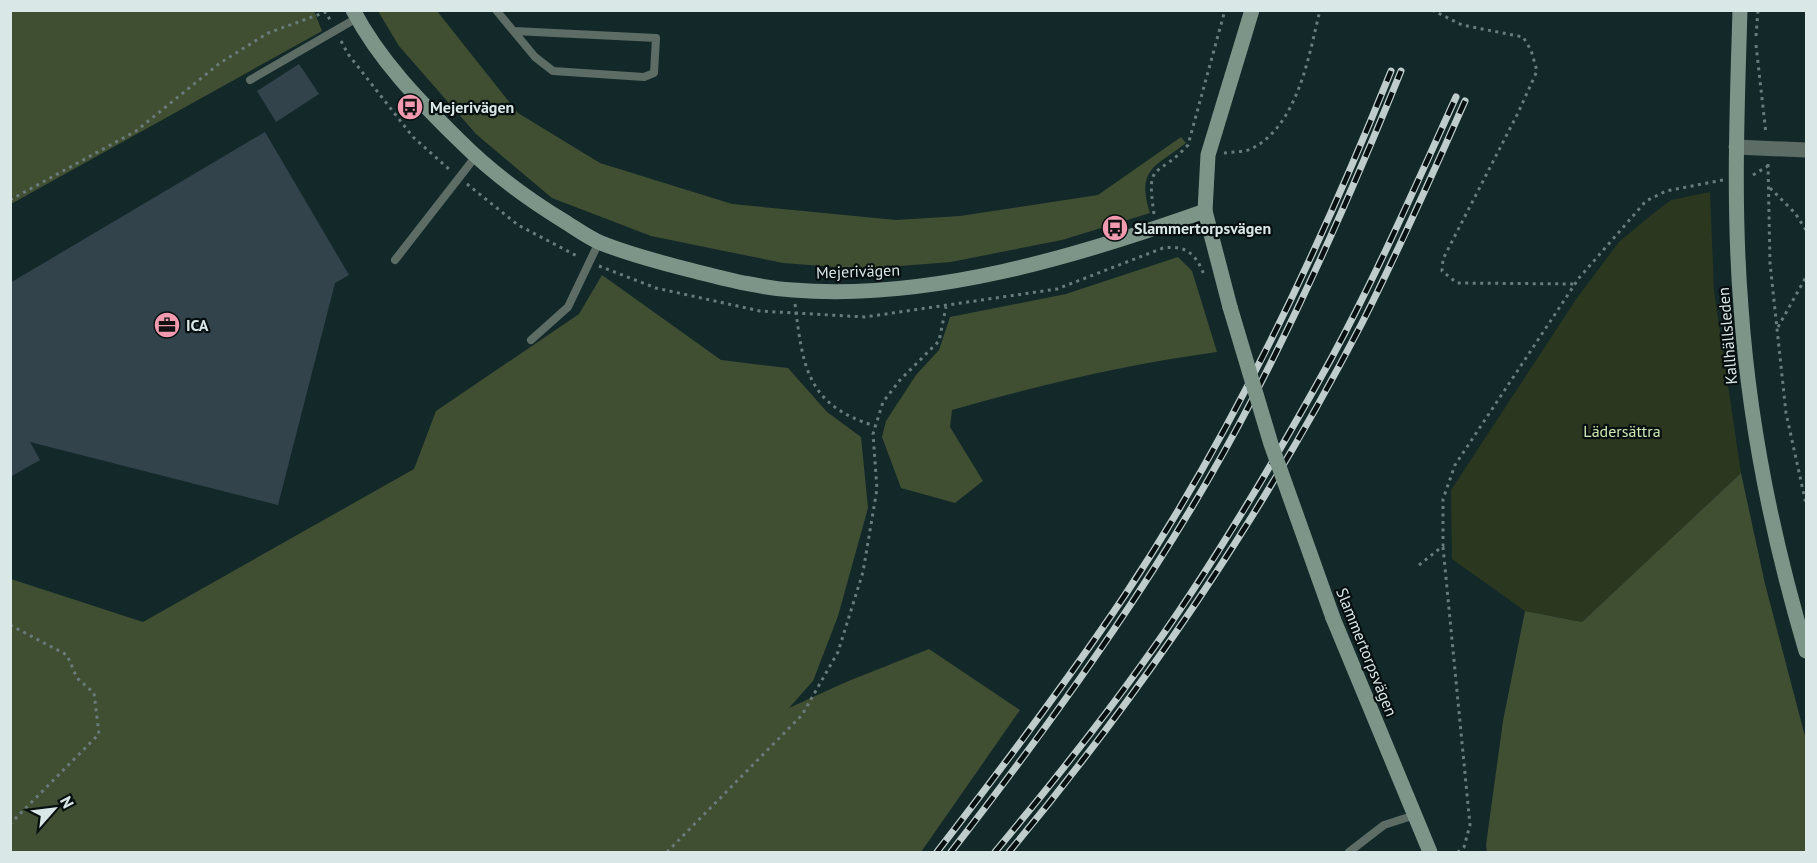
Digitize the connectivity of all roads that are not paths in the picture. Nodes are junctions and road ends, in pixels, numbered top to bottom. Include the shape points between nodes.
1 (496, 10) edge
2 (1252, 10) edge
3 (1740, 10) edge
4 (355, 14) edge
5 (514, 31) junction
6 (250, 80) dead end
7 (1737, 147) junction
8 (1806, 150) edge
9 (476, 156) junction
10 (1205, 211) junction
11 (599, 242) junction
12 (394, 260) dead end
13 (531, 340) dead end
14 (1806, 651) edge
15 (1414, 815) junction
16 (1348, 852) edge
17 (1430, 852) edge

1 - 5 lane
2 - 10 street, Slammertorpsvägen via 1209,152
3 - 7 street, Kallhällsleden
4 - 6 lane
4 - 9 street, Mejerivägen via 421,103
5 - 5 lane via 656,38 654,73 644,77 553,71 535,57
7 - 8 street
7 - 14 street, Kallhällsleden via 1740,307 1754,429
9 - 11 street, Mejerivägen via 534,203
9 - 12 lane
10 - 11 street, Mejerivägen via 1156,229 1012,269 874,290 793,290 728,280
10 - 15 street, Slammertorpsvägen, bridge via 1271,444 1333,618
11 - 13 lane via 568,307
15 - 16 lane via 1384,825
15 - 17 street, Slammertorpsvägen

